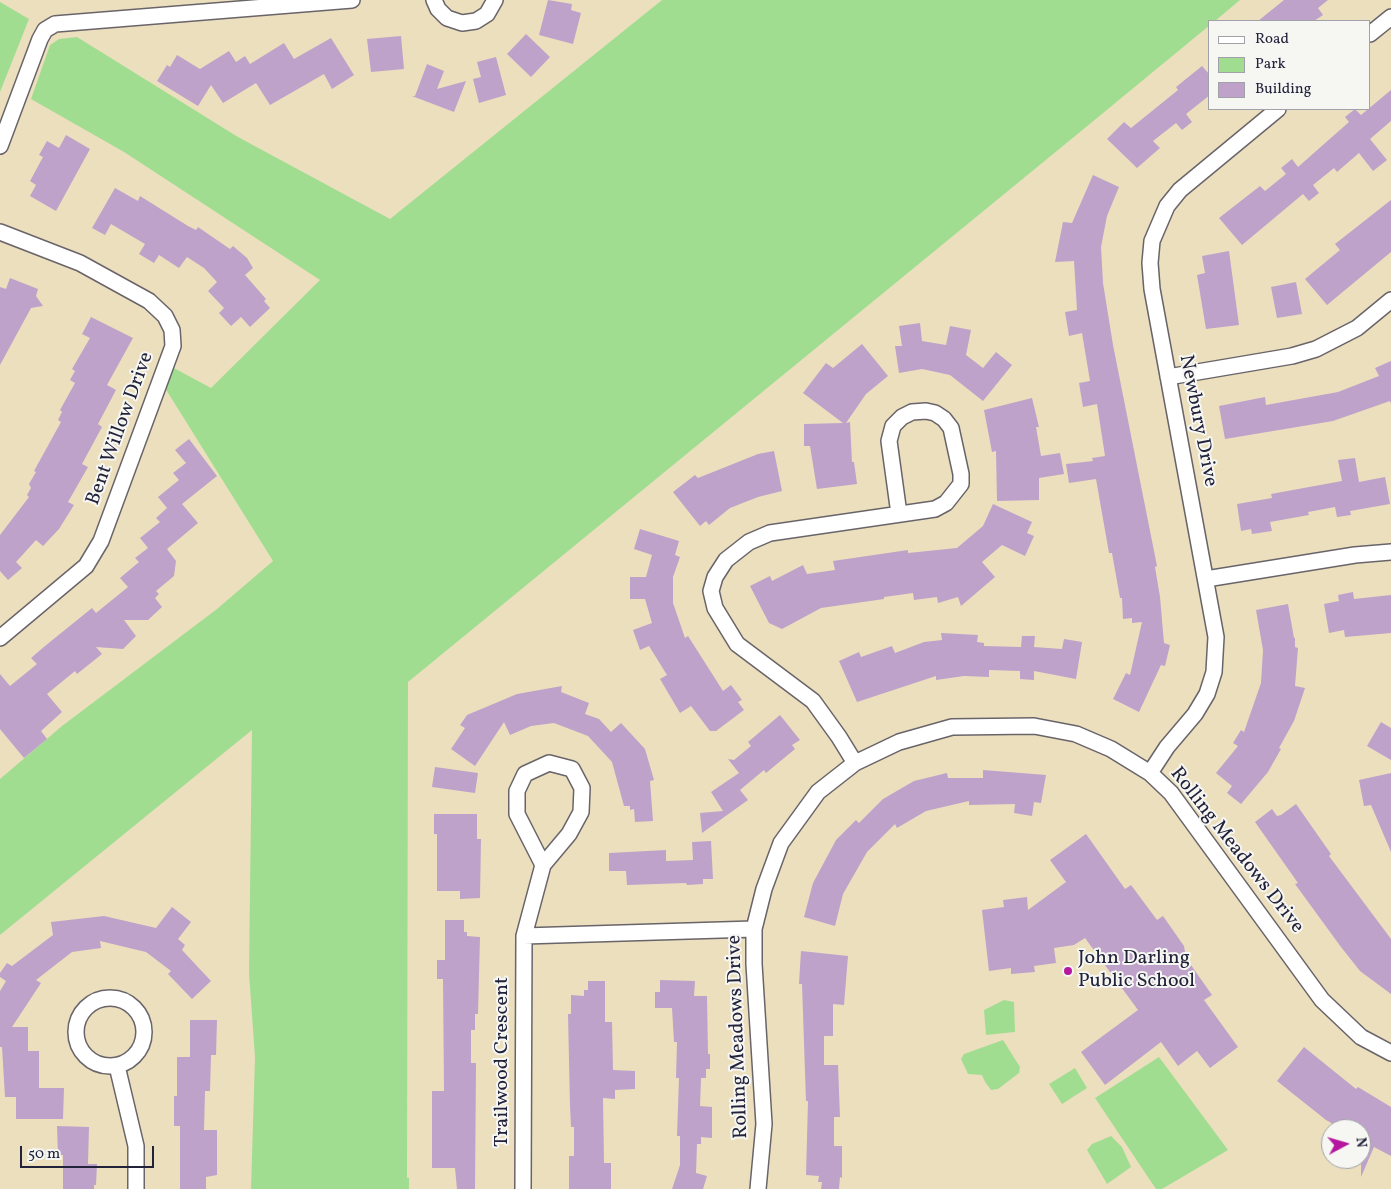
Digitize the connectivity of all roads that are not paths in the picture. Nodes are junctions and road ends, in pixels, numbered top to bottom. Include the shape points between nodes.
1 (352, 0) edge
2 (434, 0) edge
3 (495, 0) edge
4 (1391, 17) edge
5 (1371, 33) edge
6 (1277, 110) edge
7 (0, 146) edge
8 (0, 232) edge
9 (1391, 300) edge
10 (1168, 377) junction
11 (899, 514) junction
12 (1391, 552) edge
13 (1206, 579) junction
14 (0, 638) edge
15 (855, 763) junction
16 (1150, 773) junction
17 (543, 866) junction
18 (754, 929) junction
19 (524, 936) junction
20 (1391, 1053) edge
21 (116, 1066) junction
22 (136, 1189) edge
23 (523, 1189) edge
24 (758, 1189) edge

1 - 7 street via 55,24 45,30 40,39
2 - 3 street via 446,18 462,23 476,21 487,14
4 - 5 street
6 - 10 street, Newbury Drive via 1180,190 1167,206 1152,241 1152,289
8 - 14 street, Bent Willow Drive via 80,263 149,301 165,316 172,330 173,346 101,541 86,566
9 - 10 street via 1357,328 1316,349
10 - 13 street, Newbury Drive
11 - 11 street via 935,509 946,503 961,484 951,428 935,413 912,412 893,426 889,441
11 - 15 street via 770,533 749,542 726,560 711,591 715,608 737,644 813,701
12 - 13 street
13 - 16 street, Newbury Drive via 1216,637 1214,672 1207,694 1195,714
15 - 16 street, Rolling Meadows Drive via 899,742 952,727 1034,726 1076,734 1112,749
15 - 18 street, Rolling Meadows Drive via 818,792 781,843
16 - 20 street, Rolling Meadows Drive via 1176,800 1322,1000 1361,1037
17 - 17 street, Trailwood Crescent via 569,834 581,812 582,788 572,769 549,763 525,774 517,791 517,814
17 - 19 street, Trailwood Crescent
18 - 19 street
18 - 24 street, Rolling Meadows Drive via 764,1124
19 - 23 street, Trailwood Crescent
21 - 21 street via 130,1060 141,1047 144,1027 135,1008 122,1000 103,998 85,1008 75,1033 81,1051 94,1063
21 - 22 street via 136,1146

